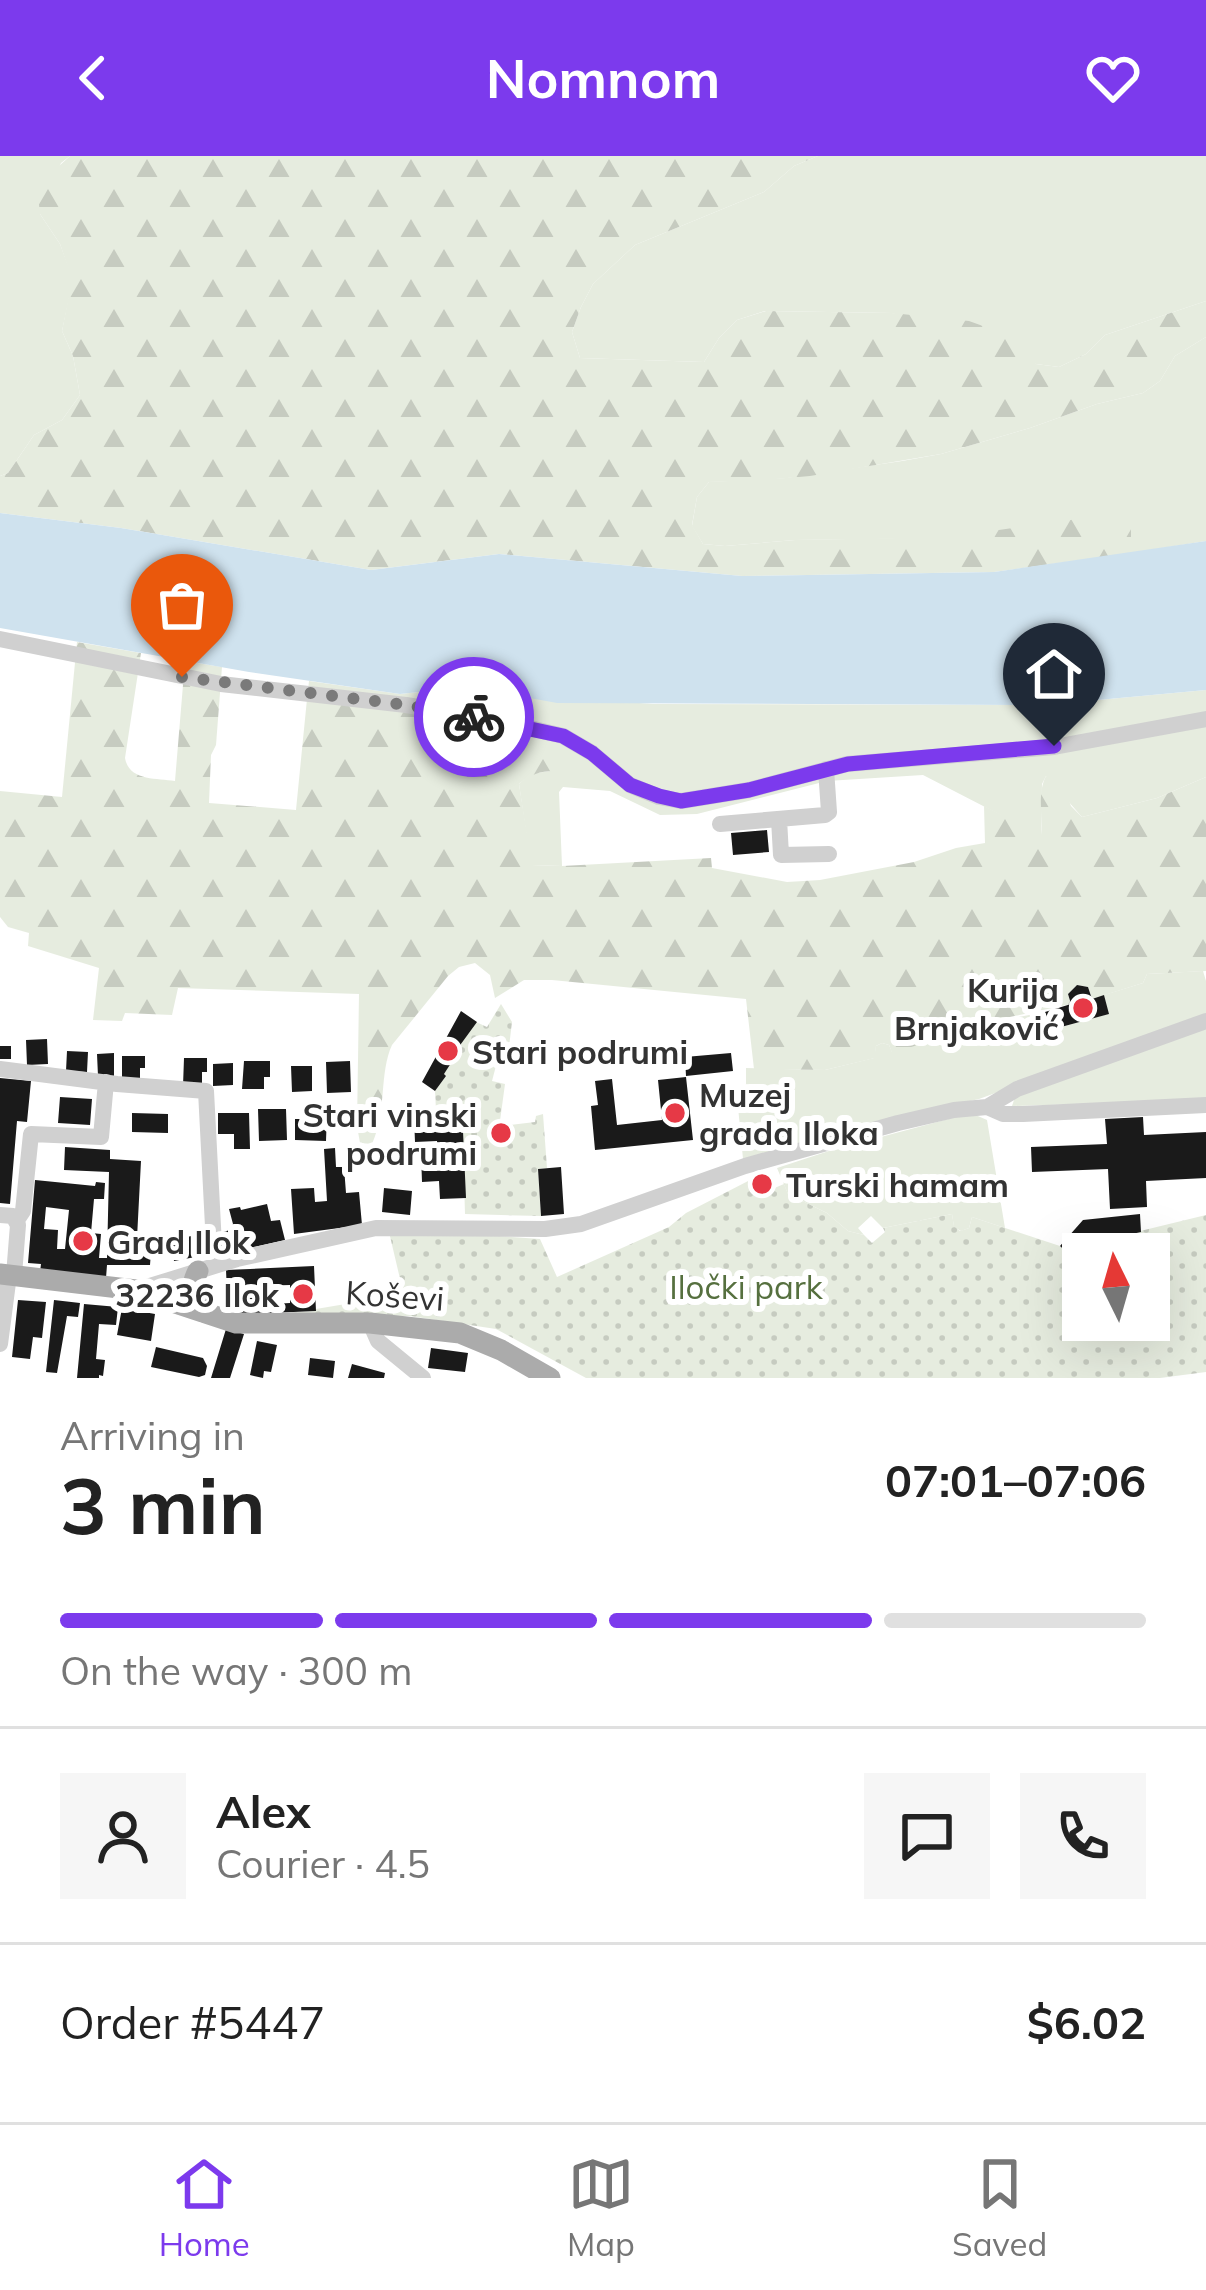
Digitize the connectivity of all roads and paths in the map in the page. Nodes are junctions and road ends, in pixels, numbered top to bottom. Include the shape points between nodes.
1 (0, 639) edge
2 (1206, 719) edge
3 (826, 769) junction
4 (779, 819) junction
5 (720, 824) dead end
6 (829, 854) dead end
7 (1206, 1021) edge
8 (0, 1069) edge
9 (106, 1082) junction
10 (1206, 1105) edge
11 (987, 1107) junction
12 (8, 1218) edge
13 (206, 1268) junction
14 (8, 1275) edge
15 (136, 1290) junction
16 (214, 1316) junction
17 (370, 1323) junction
18 (0, 1344) edge
19 (423, 1378) edge
20 (550, 1378) edge

1 - 3 street via 201,680 406,705 563,736 630,785 681,801
2 - 3 street via 1054,746
3 - 4 street via 829,812
4 - 5 street
4 - 6 street via 782,855
7 - 11 street
8 - 9 street
9 - 12 street via 101,1137 31,1134 23,1210
9 - 13 street via 206,1091
10 - 11 street via 1023,1114
11 - 13 street via 745,1166 581,1224 376,1228
12 - 14 street
13 - 15 street
13 - 16 main road via 193,1293
14 - 15 main road, Koševi
14 - 18 street
15 - 16 main road, Koševi
16 - 17 main road, Koševi via 250,1324
17 - 19 street via 378,1341
17 - 20 main road, Koševi via 460,1333

